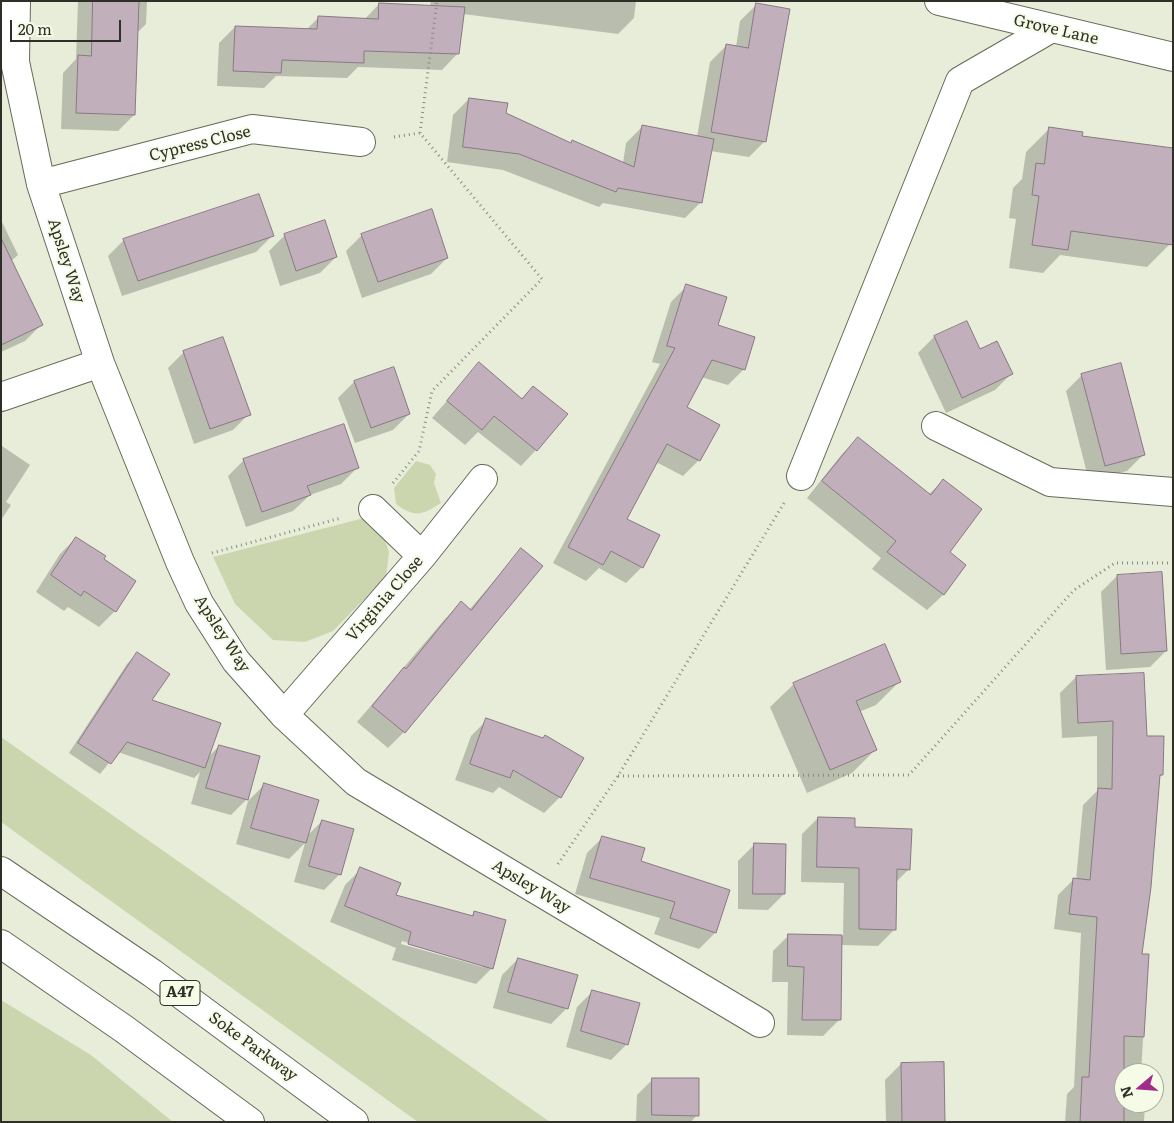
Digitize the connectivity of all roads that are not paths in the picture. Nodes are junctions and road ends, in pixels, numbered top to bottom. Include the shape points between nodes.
1 (16, 1) edge
2 (939, 1) edge
3 (1050, 29) junction
4 (1173, 57) edge
5 (361, 142) dead end
6 (41, 184) junction
7 (100, 362) junction
8 (1, 397) edge
9 (936, 426) dead end
10 (801, 476) road end
11 (483, 480) dead end
12 (1173, 492) edge
13 (373, 509) road end
14 (422, 556) junction
15 (284, 716) junction
16 (1, 871) edge
17 (1, 944) edge
18 (760, 1023) dead end
19 (250, 1122) edge
20 (354, 1122) edge

1 - 6 main road, Apsley Way via 15,62
2 - 3 main road, Grove Lane
3 - 4 main road, Grove Lane
3 - 10 main road via 960,81
5 - 6 main road, Cypress Close via 252,129
6 - 7 main road, Apsley Way
7 - 8 main road
7 - 15 main road, Apsley Way via 199,603 236,661
9 - 12 main road via 1050,482
11 - 14 main road, Virginia Close
13 - 14 main road
14 - 15 main road, Virginia Close
15 - 18 main road, Apsley Way via 356,782
16 - 20 main road, Soke Parkway / A47 via 152,973
17 - 19 main road

